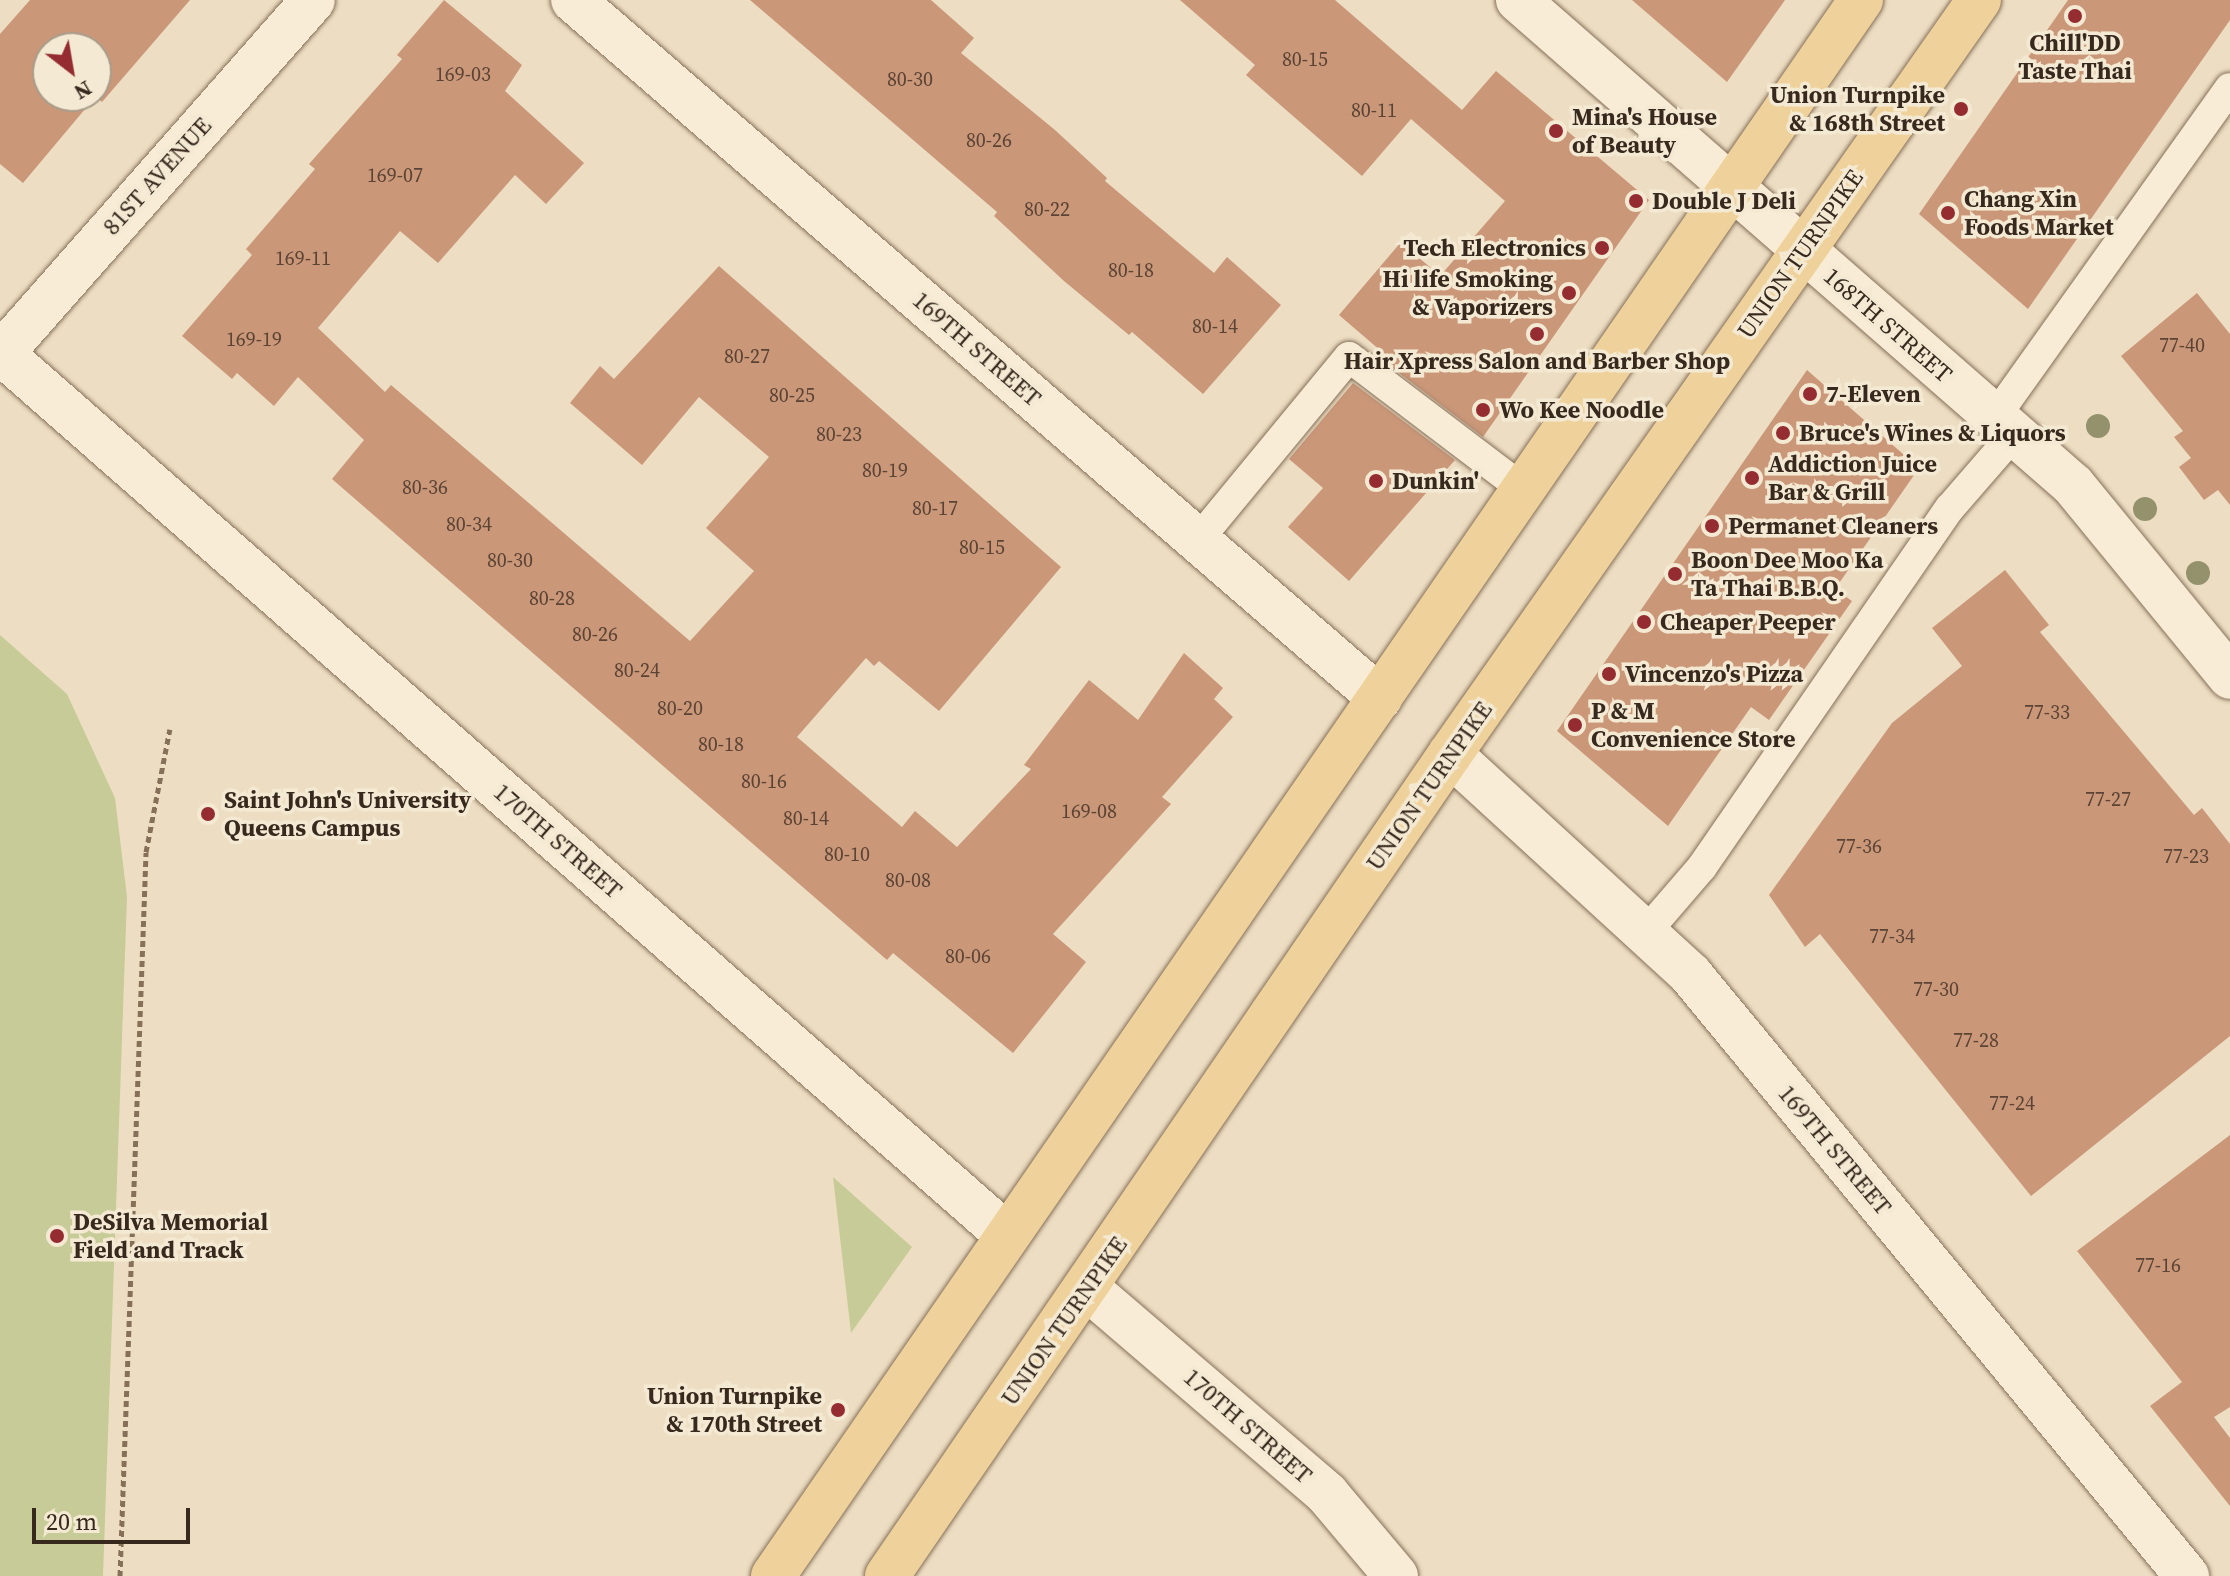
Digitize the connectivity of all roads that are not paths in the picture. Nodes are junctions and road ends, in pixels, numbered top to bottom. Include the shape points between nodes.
1 (313, 0) edge
2 (573, 0) edge
3 (1518, 0) edge
4 (1861, 0) edge
5 (1979, 0) edge
6 (2230, 88) edge
7 (1731, 188) junction
8 (1803, 250) junction
9 (1, 353) edge
10 (2005, 426) junction
11 (1524, 490) junction
12 (1198, 540) junction
13 (2230, 677) edge
14 (1380, 698) junction
15 (1450, 754) junction
16 (1646, 932) junction
17 (1007, 1235) junction
18 (1087, 1288) junction
19 (773, 1576) edge
20 (887, 1576) edge
21 (1396, 1576) edge
22 (2187, 1576) edge

1 - 9 street, 81ST AVENUE
2 - 12 street, 169TH STREET
3 - 7 street, 168TH STREET
4 - 7 main road
5 - 8 main road, UNION TURNPIKE
6 - 10 lane
7 - 8 street, 168TH STREET
7 - 11 main road
8 - 10 street, 168TH STREET
8 - 15 main road, UNION TURNPIKE
9 - 17 street, 170TH STREET
10 - 13 street, 168TH STREET via 2073,485
10 - 16 lane via 1702,867
11 - 12 lane via 1349,357
11 - 14 main road
12 - 14 street, 169TH STREET
14 - 17 main road
15 - 16 street, 169TH STREET
15 - 18 main road, UNION TURNPIKE
16 - 22 street, 169TH STREET via 1690,974
17 - 19 main road
18 - 20 main road, UNION TURNPIKE
18 - 21 street, 170TH STREET via 1327,1494

